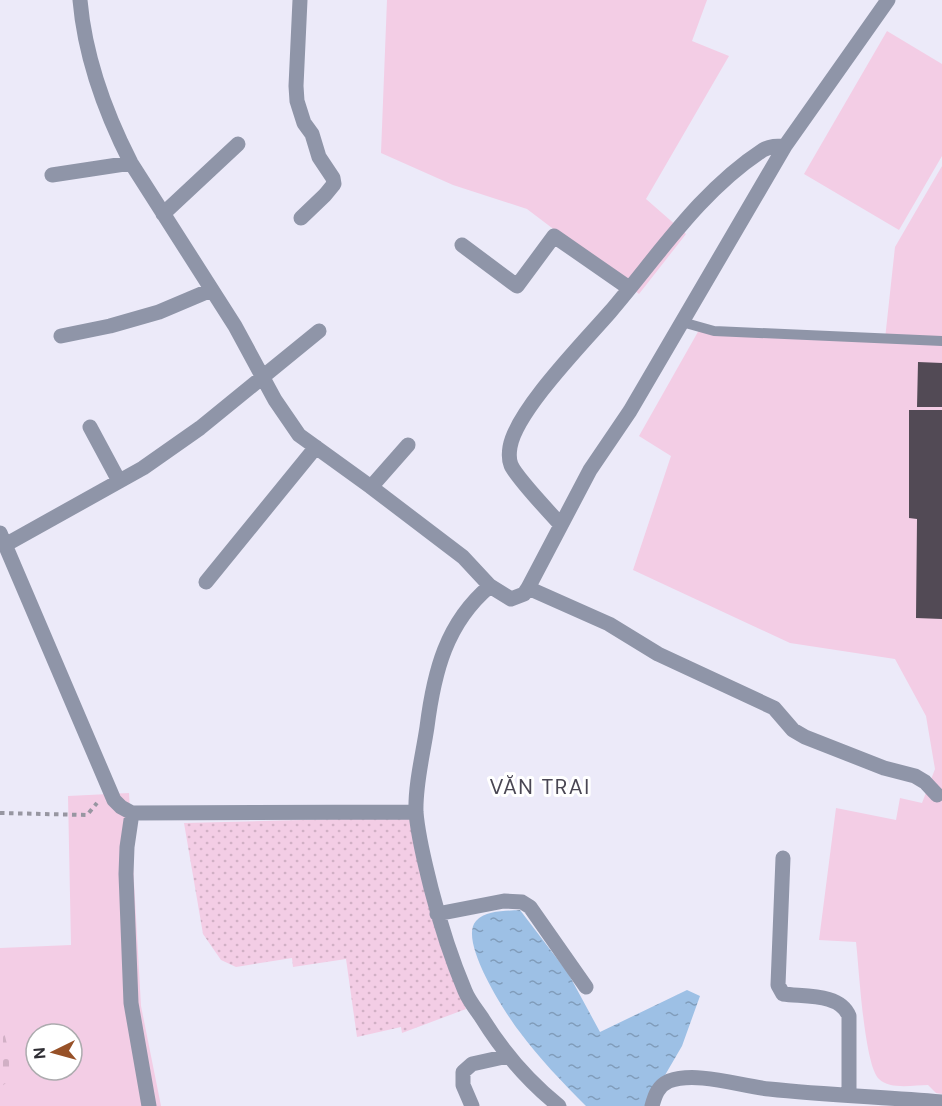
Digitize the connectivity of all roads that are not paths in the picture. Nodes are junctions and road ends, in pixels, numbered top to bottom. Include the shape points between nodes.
1 (80, 0) edge
2 (300, 0) edge
3 (888, 0) edge
4 (238, 144) dead end
5 (785, 146) junction
6 (131, 163) junction
7 (52, 175) dead end
8 (163, 214) junction
9 (301, 218) dead end
10 (462, 245) dead end
11 (629, 288) junction
12 (211, 290) junction
13 (682, 322) junction
14 (319, 332) dead end
15 (61, 336) dead end
16 (942, 341) edge
17 (262, 377) junction
18 (90, 427) dead end
19 (408, 445) dead end
20 (316, 447) junction
21 (119, 481) junction
22 (372, 487) junction
23 (561, 525) junction
24 (2, 539) edge
25 (206, 582) dead end
26 (490, 586) junction
27 (528, 588) junction
28 (937, 795) dead end
29 (416, 812) junction
30 (132, 813) junction
31 (783, 858) dead end
32 (437, 914) junction
33 (586, 987) dead end
34 (508, 1056) junction
35 (849, 1094) junction
36 (832, 1100) edge
37 (942, 1102) edge
38 (148, 1106) edge
39 (472, 1106) edge
40 (559, 1106) edge
41 (651, 1106) edge

1 - 6 street via 89,60
2 - 9 street via 297,101 333,178 325,195
3 - 5 street
4 - 8 street
5 - 11 street via 764,149 721,184
5 - 13 street
6 - 7 street
6 - 8 street
8 - 12 street
10 - 11 street via 517,286 554,236
11 - 23 street via 537,397 510,447 512,467
12 - 15 street via 159,312
12 - 17 street
13 - 16 lane via 714,331
13 - 23 street via 590,470
14 - 17 street
17 - 20 street via 299,435
17 - 21 street via 200,428
18 - 21 street
19 - 22 street
20 - 22 street
20 - 25 street
21 - 24 street
22 - 26 street via 463,557
23 - 27 street
24 - 30 street via 114,800
26 - 27 street via 512,599
26 - 29 street via 476,599 449,639 437,666
27 - 28 street via 609,624 658,654 774,708 793,730 805,737 915,776
29 - 30 street
29 - 32 street
30 - 38 street via 126,874 131,1003
31 - 35 street via 778,985 782,994 834,1000 845,1007 849,1016
32 - 33 street via 504,901 522,902
32 - 34 street via 466,993
34 - 39 street via 472,1064 463,1072 463,1085
34 - 40 street via 536,1088
35 - 36 street
35 - 37 street
36 - 41 street via 703,1078 677,1079 660,1086

